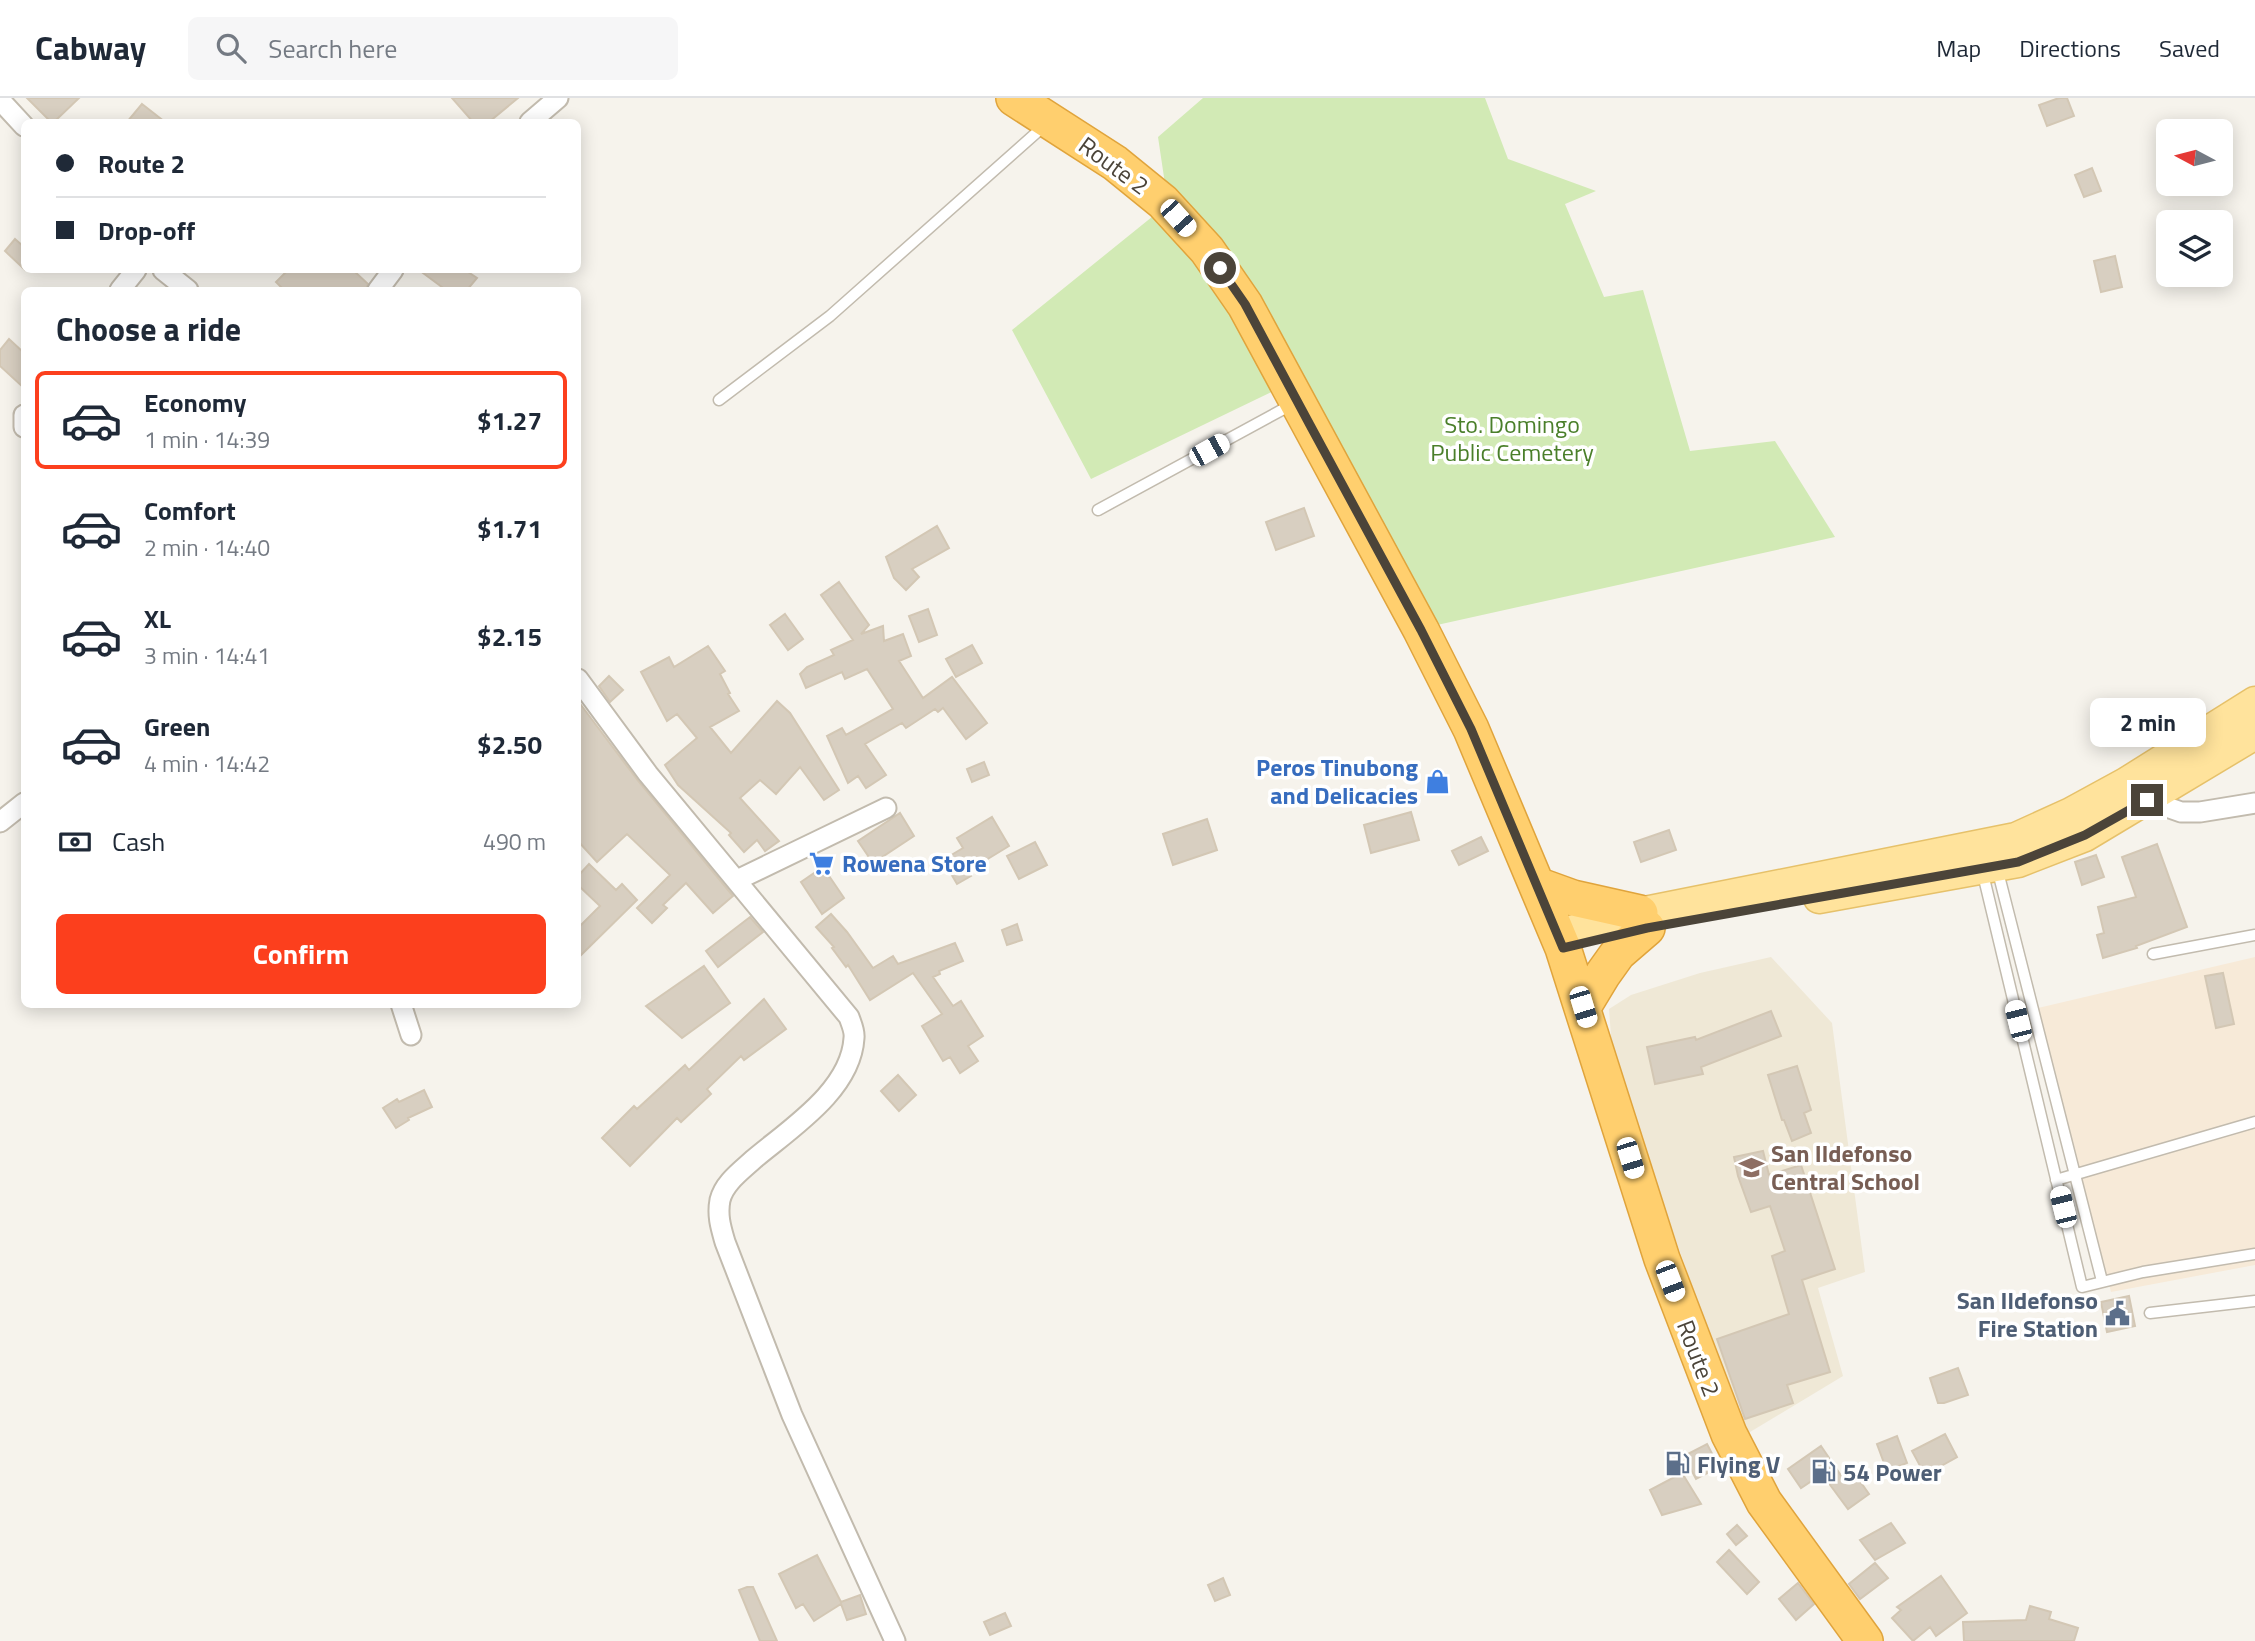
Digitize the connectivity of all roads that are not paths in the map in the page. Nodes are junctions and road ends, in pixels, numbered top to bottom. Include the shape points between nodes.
1 (558, 98) edge
2 (1014, 98) edge
3 (0, 100) edge
4 (534, 119) edge
5 (1050, 121) junction
6 (21, 124) edge
7 (134, 273) edge
8 (167, 273) edge
9 (122, 287) edge
10 (184, 287) edge
11 (719, 400) dead end
12 (1298, 402) junction
13 (1098, 510) dead end
14 (581, 683) edge
15 (2255, 702) edge
16 (2255, 734) edge
17 (2147, 800) junction
18 (2255, 803) edge
19 (21, 805) edge
20 (886, 808) dead end
21 (0, 822) edge
22 (1986, 856) junction
23 (737, 880) junction
24 (1537, 885) junction
25 (1644, 921) junction
26 (2255, 936) edge
27 (1561, 941) junction
28 (2153, 954) dead end
29 (1583, 1007) junction
30 (402, 1008) edge
31 (2034, 1016) junction
32 (2018, 1021) junction
33 (411, 1035) dead end
34 (2255, 1122) edge
35 (2073, 1175) junction
36 (2056, 1180) junction
37 (2255, 1254) edge
38 (2102, 1281) junction
39 (2255, 1301) edge
40 (2150, 1313) dead end
41 (1858, 1639) edge
42 (895, 1641) edge

1 - 4 street
2 - 5 highway, Route 2
3 - 6 street
5 - 11 lane via 830,316
5 - 12 highway, Route 2 via 1134,178 1207,250 1245,304
7 - 9 street
8 - 10 street
12 - 13 lane
12 - 24 highway, Route 2 via 1471,729
14 - 23 street via 648,774
15 - 22 main road via 2126,783
16 - 17 main road
17 - 18 street via 2190,812
17 - 22 main road via 2085,835 2018,862
19 - 21 street
20 - 23 street
22 - 25 main road
22 - 31 lane
22 - 32 lane
23 - 42 street via 849,1017 855,1036 840,1082 733,1178 721,1197 718,1217 792,1415
24 - 25 highway
24 - 27 highway, Route 2
25 - 27 main road
25 - 29 highway
26 - 28 lane
27 - 29 highway, Route 2
29 - 41 highway, Route 2 via 1662,1259 1729,1434 1764,1502
30 - 33 street
31 - 32 lane
31 - 35 lane
32 - 36 lane
34 - 35 lane
35 - 36 lane
35 - 38 lane
36 - 38 lane via 2082,1287
37 - 38 lane
39 - 40 lane

